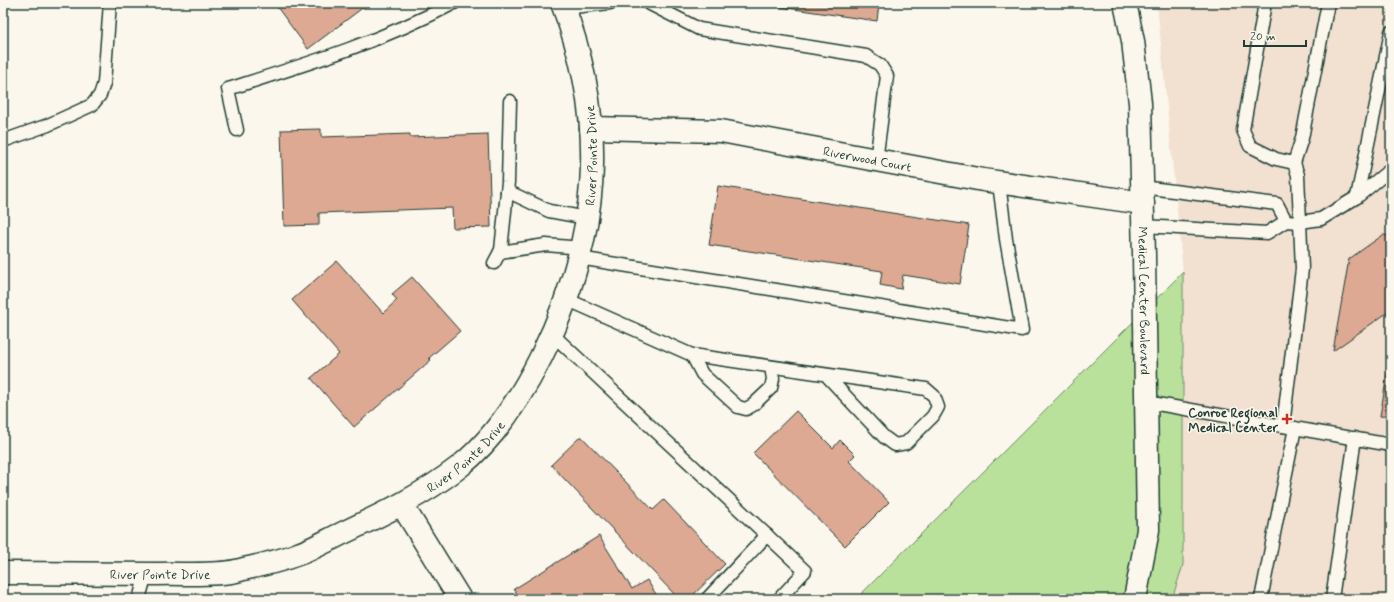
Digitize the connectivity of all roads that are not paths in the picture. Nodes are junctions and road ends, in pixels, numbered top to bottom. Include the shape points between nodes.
1 (110, 3) edge
2 (454, 3) edge
3 (610, 3) edge
4 (648, 3) edge
5 (1125, 3) edge
6 (1265, 3) edge
7 (1328, 3) edge
8 (563, 6) edge
9 (1391, 32) edge
10 (510, 101) dead end
11 (591, 128) junction
12 (238, 130) dead end
13 (3, 141) edge
14 (876, 161) junction
15 (1294, 163) junction
16 (1391, 169) edge
17 (999, 182) junction
18 (507, 191) junction
19 (1142, 195) junction
20 (1357, 197) junction
21 (588, 218) junction
22 (1286, 221) junction
23 (1300, 222) junction
24 (1143, 226) junction
25 (500, 252) junction
26 (580, 253) junction
27 (494, 264) dead end
28 (566, 298) junction
29 (552, 334) junction
30 (692, 355) junction
31 (771, 366) junction
32 (826, 374) junction
33 (1146, 402) junction
34 (1289, 427) junction
35 (1355, 438) junction
36 (1391, 445) edge
37 (402, 505) junction
38 (767, 535) junction
39 (3, 573) edge
40 (146, 574) junction
41 (139, 599) edge
42 (460, 599) edge
43 (707, 599) edge
44 (779, 599) edge
45 (1135, 599) edge
46 (1261, 599) edge
47 (1332, 599) edge

1 - 13 lane via 104,83 100,95 92,105
2 - 12 lane via 394,33 353,49 228,89
3 - 8 lane
4 - 14 lane via 699,29 866,56 880,65 888,76
5 - 19 street, Medical Center Boulevard via 1133,40 1140,103
6 - 15 lane via 1243,130 1250,146 1276,159
7 - 15 lane via 1302,138
8 - 11 street, River Pointe Drive via 576,42 586,84
9 - 20 lane
10 - 18 lane
11 - 14 street, Riverwood Court via 721,131
11 - 21 street, River Pointe Drive via 592,187
14 - 17 street, Riverwood Court
15 - 23 lane via 1298,175
16 - 20 lane
17 - 19 street, Riverwood Court
17 - 26 lane via 1022,330
18 - 21 lane via 549,212
18 - 25 lane
19 - 22 lane via 1278,204
19 - 24 street, Medical Center Boulevard
20 - 23 lane via 1321,219
21 - 26 street, River Pointe Drive
22 - 23 lane
22 - 24 lane via 1268,233
23 - 34 lane via 1302,268
24 - 33 street, Medical Center Boulevard
25 - 26 lane via 546,245
25 - 27 lane
26 - 28 street, River Pointe Drive
28 - 29 street, River Pointe Drive
28 - 30 lane
29 - 37 street, River Pointe Drive via 528,384 494,433 460,466
29 - 38 lane
30 - 31 lane
30 - 31 lane via 702,374 738,407 746,409 771,388
31 - 32 lane
32 - 32 lane via 926,389 934,396 938,407 933,416 906,443 895,445
33 - 34 lane
33 - 45 street, Medical Center Boulevard via 1148,530
34 - 35 lane
34 - 46 lane
35 - 36 lane
35 - 47 lane
37 - 40 street, River Pointe Drive via 298,554 232,572
37 - 42 street
38 - 43 lane
38 - 44 lane via 805,571
39 - 40 street, River Pointe Drive
40 - 41 lane

